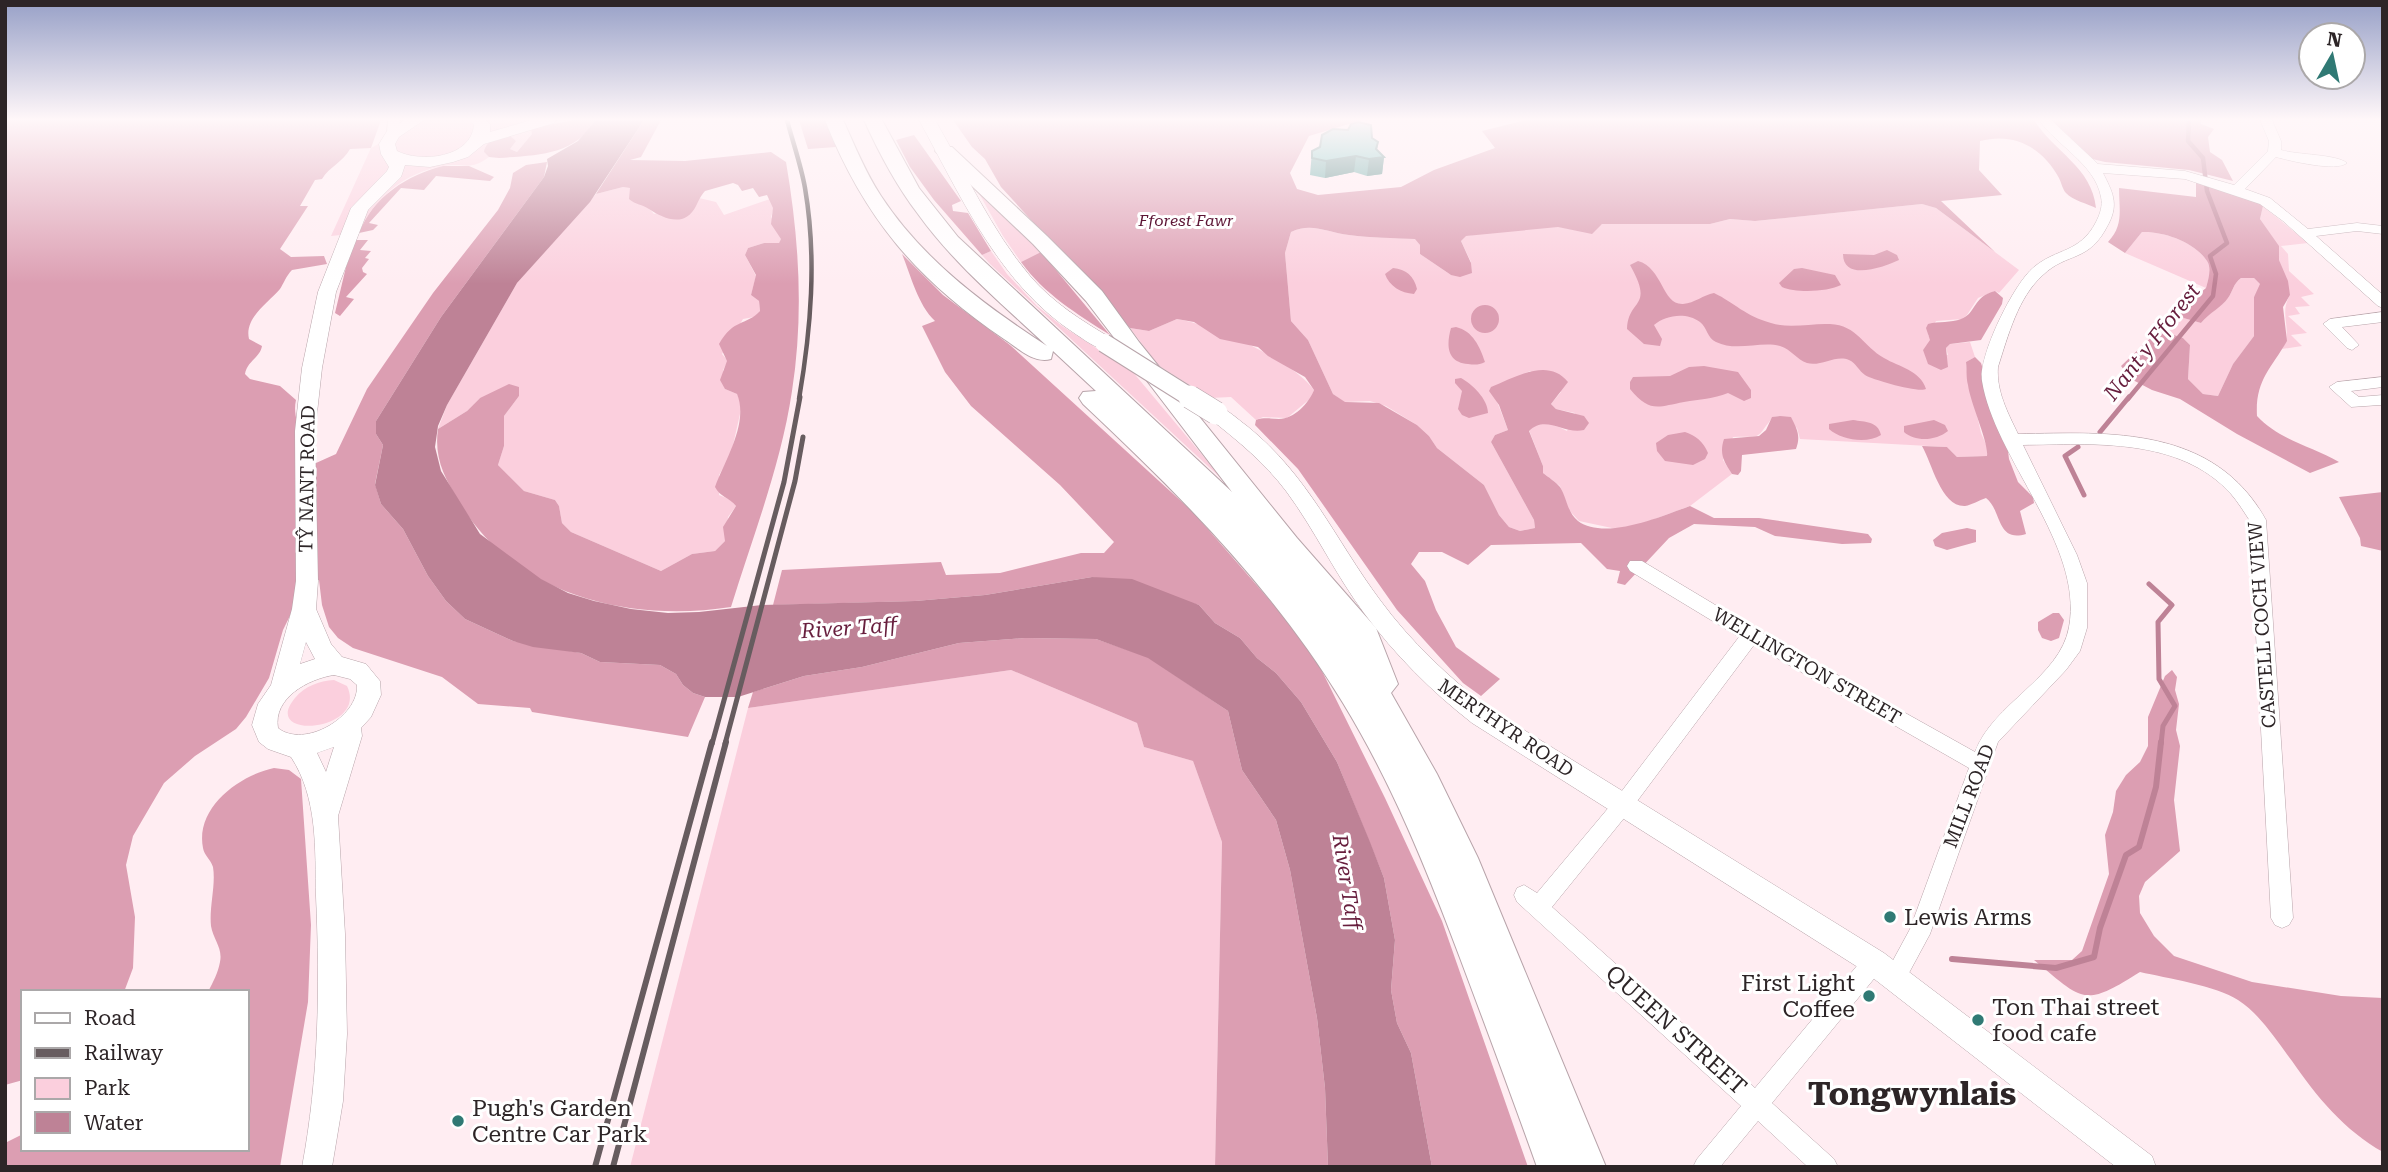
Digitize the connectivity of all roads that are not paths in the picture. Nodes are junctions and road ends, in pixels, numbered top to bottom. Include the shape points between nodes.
1 (393, 175) edge
2 (407, 175) edge
3 (857, 175) edge
4 (880, 175) edge
5 (901, 175) edge
6 (958, 175) edge
7 (970, 175) edge
8 (2097, 175) edge
9 (2178, 175) edge
10 (2251, 175) edge
11 (2236, 189) junction
12 (352, 228) junction
13 (2383, 230) edge
14 (2305, 233) junction
15 (2383, 303) edge
16 (2383, 317) edge
17 (1104, 343) joint
18 (2352, 345) dead end
19 (1043, 354) junction
20 (2383, 382) edge
21 (2380, 400) dead end
22 (1216, 413) joint
23 (2013, 440) junction
24 (1636, 566) dead end
25 (304, 609) junction
26 (1751, 635) junction
27 (334, 665) junction
28 (282, 687) junction
29 (348, 727) junction
30 (1405, 739) junction
31 (299, 747) junction
32 (1980, 764) junction
33 (1622, 806) junction
34 (326, 814) junction
35 (2282, 918) dead end
36 (1884, 970) junction
37 (1756, 1102) junction
38 (317, 1167) edge
39 (1556, 1167) edge
40 (1588, 1167) edge
41 (1705, 1167) edge
42 (1826, 1167) edge
43 (2141, 1167) edge

1 - 12 main road, TŶ NANT ROAD via 367,199
2 - 12 main road, TŶ NANT ROAD via 369,205
3 - 19 highway via 897,234 944,283
4 - 19 highway via 946,260
5 - 30 highway via 959,250 1143,422 1291,573
6 - 17 main road, MERTHYR ROAD via 1024,281 1066,318
7 - 30 highway via 1094,296 1288,545 1366,636
8 - 23 street, MILL ROAD via 2108,196 2108,211 2094,239 2030,279 2013,306 1990,367 1993,393
9 - 11 street
10 - 11 street
11 - 14 street via 2276,208
12 - 25 main road, TŶ NANT ROAD via 327,292 312,368 303,478
13 - 14 street via 2357,227
14 - 15 street
16 - 18 street via 2330,324
17 - 22 main road, MERTHYR ROAD, bridge
19 - 39 highway via 1188,490 1265,575 1332,661 1396,772 1434,855
20 - 21 street via 2337,387 2356,403
22 - 33 main road, MERTHYR ROAD via 1260,447 1295,487 1382,620 1434,680 1481,716
23 - 32 street, MILL ROAD via 2068,555 2080,606 2071,651 1990,738
23 - 35 street, CASTELL COCH VIEW via 2117,439 2163,447 2205,465 2250,505 2258,520
24 - 26 street, WELLINGTON STREET
25 - 27 main road, TŶ NANT ROAD via 321,649
25 - 28 main road, TŶ NANT ROAD
26 - 32 street, WELLINGTON STREET
26 - 33 street
27 - 28 main road via 298,676
27 - 29 main road via 350,666 368,680 366,707
28 - 31 main road, TŶ NANT ROAD via 264,714 264,728 282,745
29 - 31 main road
29 - 34 main road via 350,736
30 - 40 highway via 1456,844
31 - 34 main road via 312,763
32 - 36 street, MILL ROAD via 1919,934
33 - 36 main road, MERTHYR ROAD
33 - 37 street, QUEEN STREET via 1531,901
34 - 38 main road via 334,1006 330,1084
36 - 37 street, MILL ROAD
36 - 43 main road, MERTHYR ROAD
37 - 41 street, MILL ROAD
37 - 42 street, QUEEN STREET

